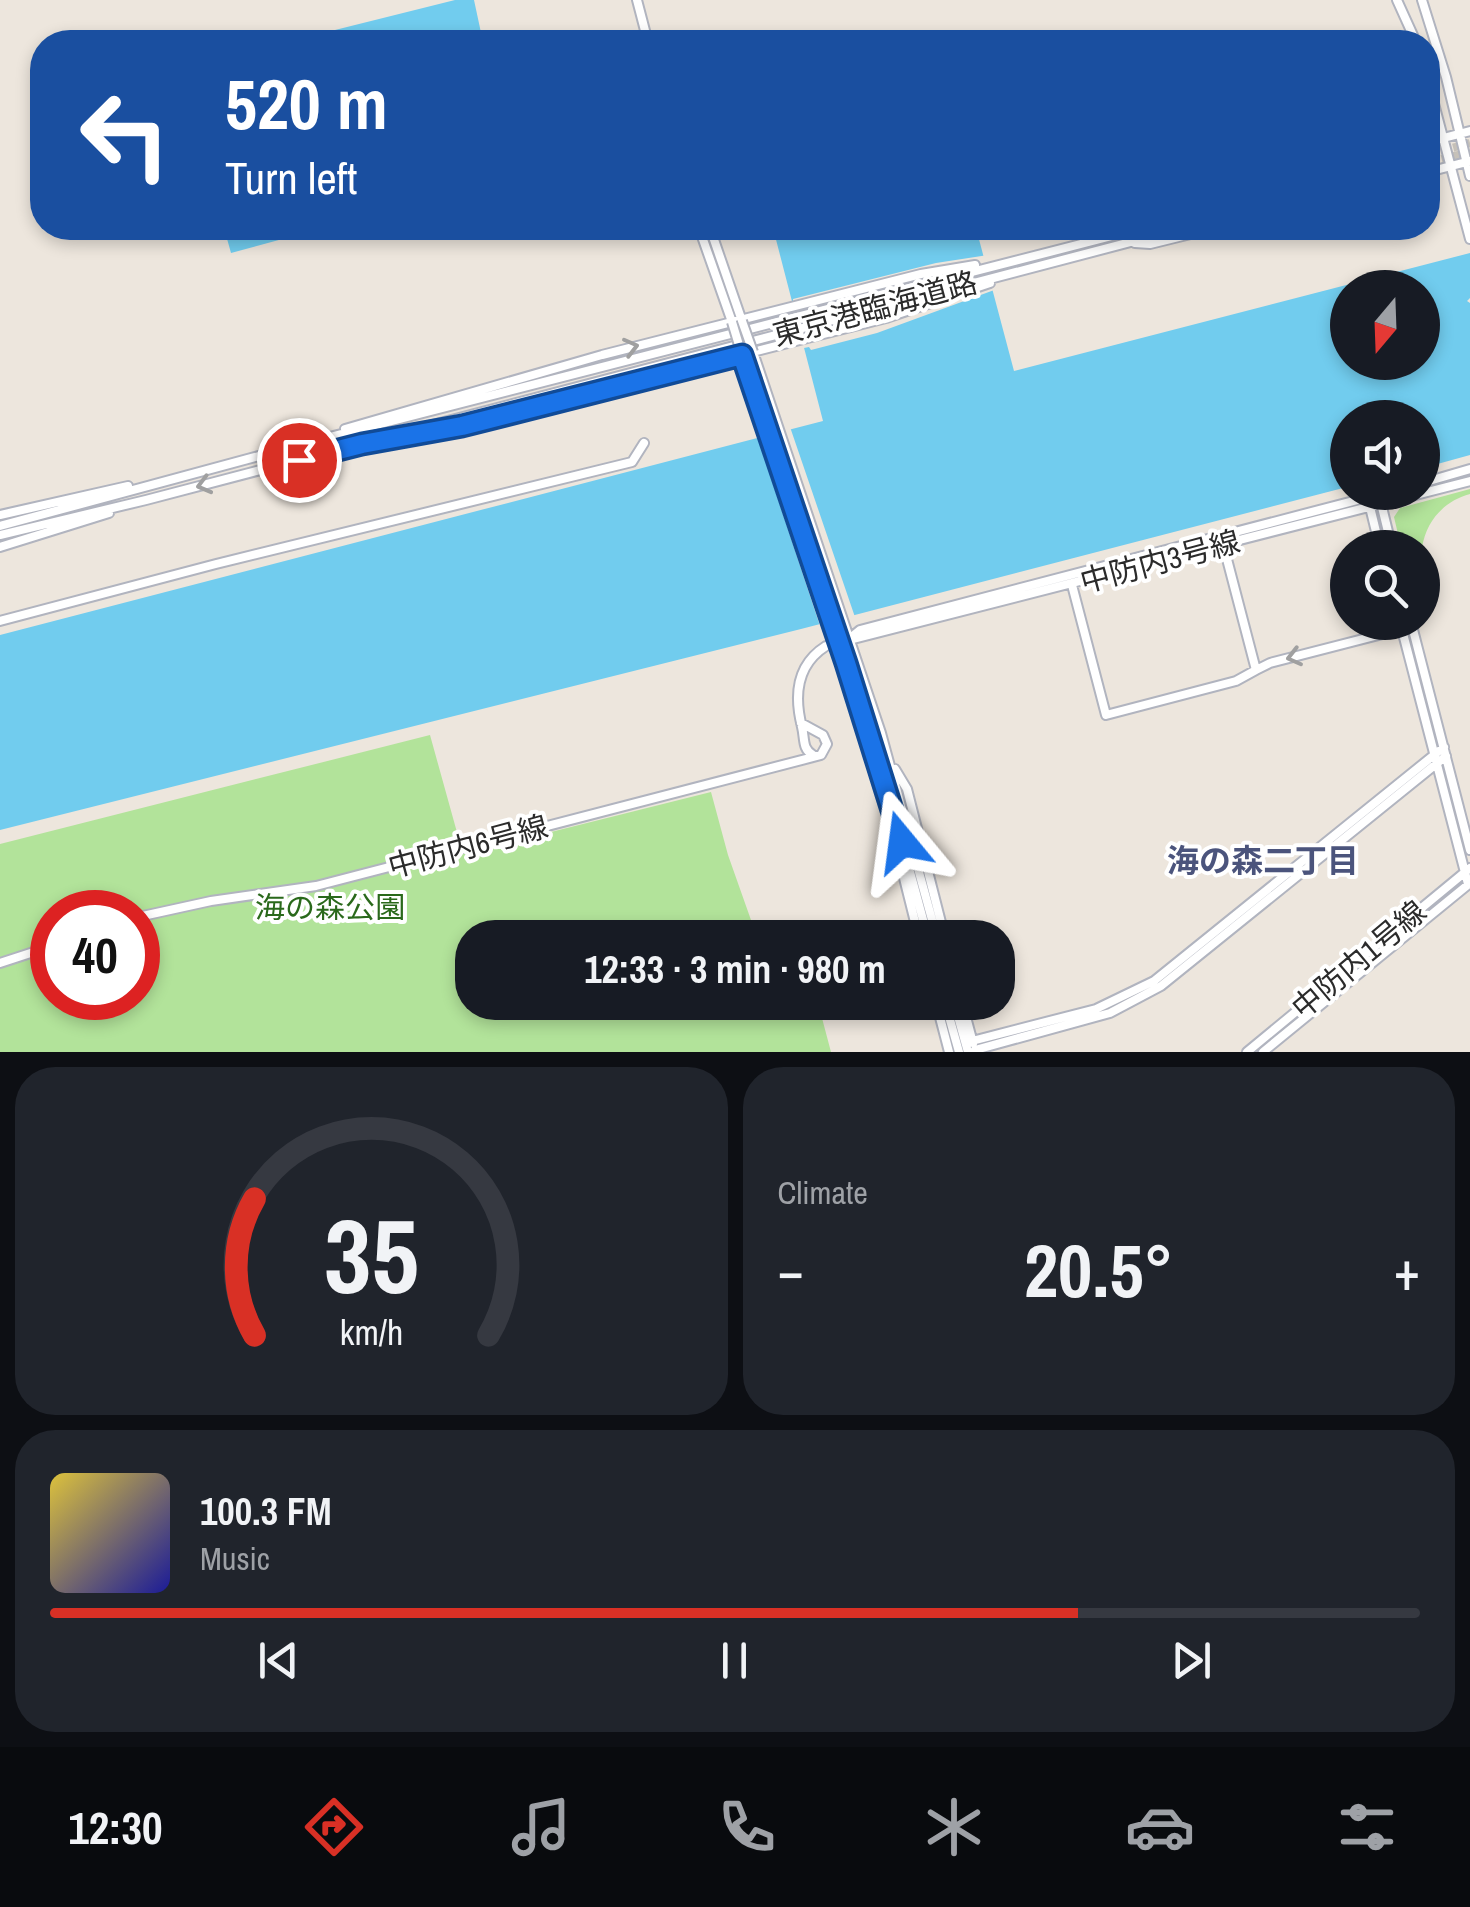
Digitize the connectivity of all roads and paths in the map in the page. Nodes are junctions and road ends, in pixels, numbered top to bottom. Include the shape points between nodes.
1 (637, 0) edge
2 (1398, 0) edge
3 (1422, 0) edge
4 (645, 30) edge
5 (1411, 30) edge
6 (1431, 30) edge
7 (1440, 63) edge
8 (1440, 126) edge
9 (1470, 131) edge
10 (1460, 134) junction
11 (1443, 138) junction
12 (1440, 139) edge
13 (1468, 161) edge
14 (1440, 164) edge
15 (1450, 166) junction
16 (1470, 176) edge
17 (1470, 239) edge
18 (705, 240) edge
19 (713, 240) edge
20 (1095, 240) edge
21 (1097, 240) edge
22 (1137, 240) edge
23 (1166, 240) edge
24 (1089, 242) junction
25 (1125, 243) junction
26 (1003, 263) junction
27 (1016, 272) junction
28 (720, 274) junction
29 (737, 321) junction
30 (753, 352) junction
31 (742, 355) junction
32 (318, 440) junction
33 (644, 443) dead end
34 (362, 444) junction
35 (1470, 469) edge
36 (1440, 477) edge
37 (1470, 481) edge
38 (152, 484) junction
39 (1440, 487) edge
40 (146, 500) junction
41 (1342, 510) edge
42 (0, 514) edge
43 (42, 520) junction
44 (0, 526) edge
45 (0, 535) edge
46 (1222, 541) junction
47 (0, 546) edge
48 (1071, 580) junction
49 (0, 621) edge
50 (837, 624) junction
51 (848, 639) junction
52 (1351, 640) edge
53 (1405, 640) edge
54 (1417, 640) edge
55 (838, 643) junction
56 (1256, 670) junction
57 (801, 722) junction
58 (804, 746) junction
59 (1445, 751) junction
60 (814, 756) junction
61 (888, 756) junction
62 (1436, 759) junction
63 (794, 760) junction
64 (876, 760) junction
65 (1470, 850) edge
66 (1468, 870) edge
67 (1469, 884) edge
68 (160, 912) edge
69 (913, 920) edge
70 (923, 920) edge
71 (932, 920) edge
72 (941, 920) edge
73 (30, 953) edge
74 (0, 963) edge
75 (941, 1020) edge
76 (950, 1020) edge
77 (961, 1020) edge
78 (966, 1020) edge
79 (973, 1049) edge
80 (949, 1052) edge
81 (958, 1052) edge
82 (1248, 1052) edge
83 (1263, 1052) edge

1 - 4 street
2 - 5 street
3 - 6 street
7 - 10 street
8 - 11 street
9 - 10 street
10 - 11 street
10 - 13 street
11 - 12 street
11 - 15 street
13 - 15 street
13 - 16 street
14 - 15 street
15 - 17 street
18 - 28 street
19 - 28 street
20 - 24 street
21 - 24 street, 東京港臨海道路
22 - 25 street, 東京港臨海道路
23 - 25 street
24 - 26 street, 東京港臨海道路
25 - 27 street, 東京港臨海道路
26 - 29 street via 922,274
26 - 32 street, 東京港臨海道路
27 - 30 street via 920,309
27 - 34 street, 東京港臨海道路
28 - 29 street
29 - 30 street, bridge
29 - 31 street, bridge
32 -> 29 street via 417,406
30 - 31 street, bridge
30 - 50 street
31 - 34 street via 462,426
31 - 50 street
32 - 38 street, 東京港臨海道路
33 - 49 street via 632,462
34 -> 40 street, 東京港臨海道路
35 - 36 street
37 - 39 street, 中防内3号線
38 - 42 street
38 - 43 street, 東京港臨海道路
40 - 43 street, 東京港臨海道路
40 - 47 street
41 - 46 street, 中防内3号線
43 - 44 street
43 - 45 street
46 - 48 street, 中防内3号線
46 - 56 street
48 - 51 street, 中防内3号線 via 860,630
48 - 56 street via 1106,716
50 - 51 street
50 - 55 street
51 - 55 street, 中防内3号線
51 - 61 street
52 -> 56 street
53 - 62 street
54 - 59 street
55 - 57 street via 816,654 801,675
55 - 64 street
57 - 58 street
57 - 60 street via 826,740 825,752
58 - 60 street
58 - 63 street
59 - 62 street
59 - 65 street
60 - 63 street, 中防内6号線
61 - 71 street
61 - 72 street via 907,789
62 - 66 street
62 - 79 street via 1161,986 1110,1013
63 - 68 street, 中防内6号線 via 316,886
64 - 69 street
64 - 70 street
66 - 67 street
66 - 82 street, 中防内1号線
67 - 83 street, 中防内1号線
73 - 74 street
75 - 80 street
76 - 81 street
77 - 79 street
78 - 79 street

